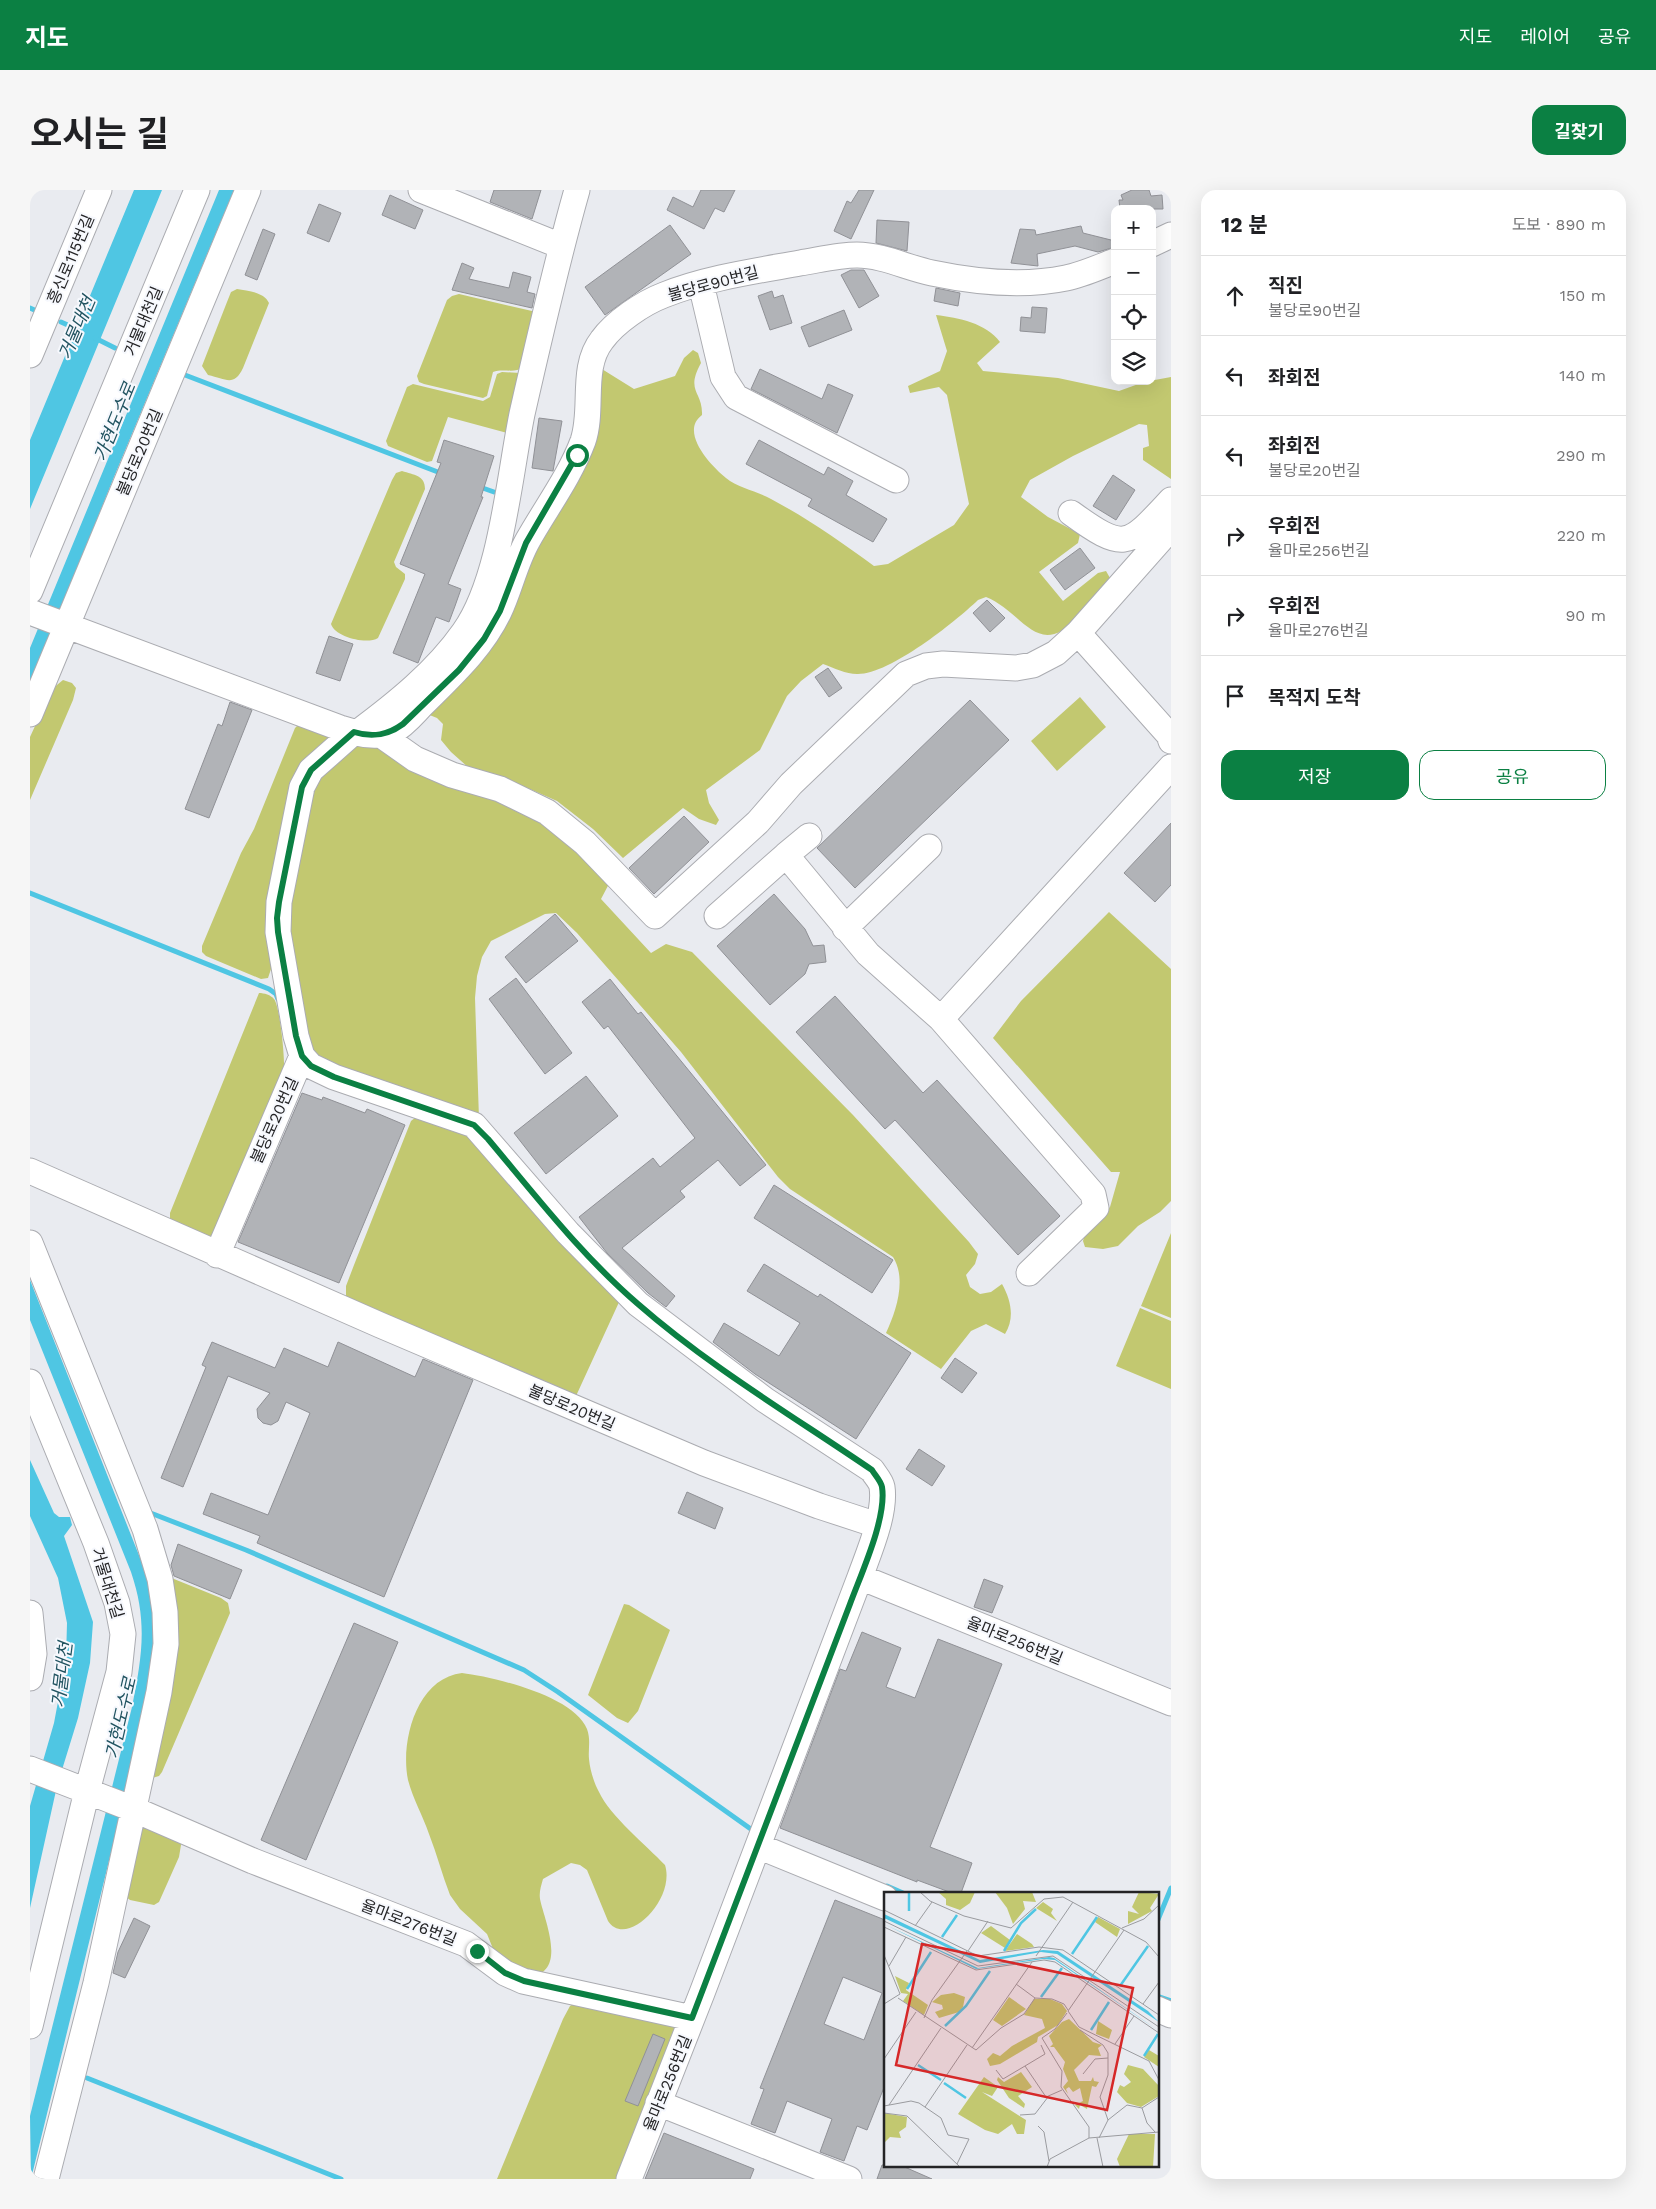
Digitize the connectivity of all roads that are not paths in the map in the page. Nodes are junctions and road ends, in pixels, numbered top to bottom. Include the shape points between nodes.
1 (100, 190) edge
2 (197, 190) edge
3 (248, 190) edge
4 (421, 190) edge
5 (577, 190) edge
6 (1171, 235) edge
7 (1156, 242) edge
8 (561, 246) junction
9 (1111, 262) edge
10 (701, 284) junction
11 (30, 355) edge
12 (896, 480) dead end
13 (1171, 500) edge
14 (1071, 513) dead end
15 (1171, 528) edge
16 (31, 605) edge
17 (63, 625) junction
18 (1078, 633) junction
19 (30, 714) edge
20 (364, 733) junction
21 (1171, 741) edge
22 (1171, 767) edge
23 (809, 836) dead end
24 (929, 847) dead end
25 (786, 856) junction
26 (717, 916) dead end
27 (845, 928) junction
28 (940, 1019) junction
29 (302, 1056) junction
30 (30, 1171) edge
31 (30, 1243) edge
32 (217, 1255) junction
33 (1029, 1273) dead end
34 (30, 1382) edge
35 (882, 1486) joint
36 (877, 1525) junction
37 (860, 1577) junction
38 (30, 1613) edge
39 (30, 1678) edge
40 (1171, 1703) edge
41 (30, 1769) edge
42 (87, 1791) junction
43 (131, 1808) junction
44 (758, 1846) junction
45 (884, 1898) edge
46 (1158, 2009) edge
47 (1171, 2015) edge
48 (692, 2018) junction
49 (30, 2026) edge
50 (658, 2103) junction
51 (46, 2179) edge
52 (629, 2179) edge
53 (849, 2179) edge

1 - 11 street, 흥신로115번길
2 - 16 street, 거물대천길
3 - 17 street, 불당로20번길
4 - 8 street
5 - 8 street
6 - 7 street
8 - 20 street via 481,604 465,632 441,661
9 - 10 street, 불당로90번길 via 1068,278 994,282 934,273 857,255
10 - 12 street via 723,377 736,397
10 - 20 street, 불당로90번길 via 662,296 613,329 601,341 593,355 590,370 584,438 526,543 500,611 484,639 459,670 403,724 392,732
13 - 14 street via 1135,536 1126,540 1104,534
15 - 18 street
16 - 17 street
17 - 19 street, 불당로20번길
17 - 20 street
18 - 20 street via 1056,653 1033,665 1016,668 943,664 926,666 906,674 791,784 758,822 655,916 585,843 547,812 500,789 452,775
18 - 21 street
20 - 29 street via 311,770 302,787 279,902 278,932
22 - 28 street
23 - 25 street
24 - 27 street
25 - 26 street
25 - 27 street
27 - 28 street via 868,954
28 - 33 street via 1093,1194 1096,1208
29 - 32 street, 불당로20번길
29 - 35 street, 불당로20번길 via 311,1066 334,1077 474,1125 568,1233 638,1304 764,1400 872,1470
30 - 32 street, 불당로20번길
31 - 43 street via 145,1529 166,1612 166,1644 159,1692
32 - 36 street, 불당로20번길 via 704,1463
34 - 42 street, 거물대천길 via 96,1543 117,1603 123,1634 119,1672
35 - 36 street, 율마로256번길
36 - 37 street, 율마로256번길
37 - 40 street, 율마로256번길
37 - 44 street, 율마로256번길
38 - 39 street via 34,1654
41 - 42 street, 율마로276번길
42 - 43 street, 율마로276번길
42 - 49 street, 거물대천길
43 - 48 street, 율마로276번길 via 254,1861 466,1944 505,1973 524,1981
43 - 51 street via 96,1982
44 - 45 street
44 - 48 street, 율마로256번길
46 - 47 street
48 - 50 street, 율마로256번길
50 - 52 street, 율마로256번길
50 - 53 street

